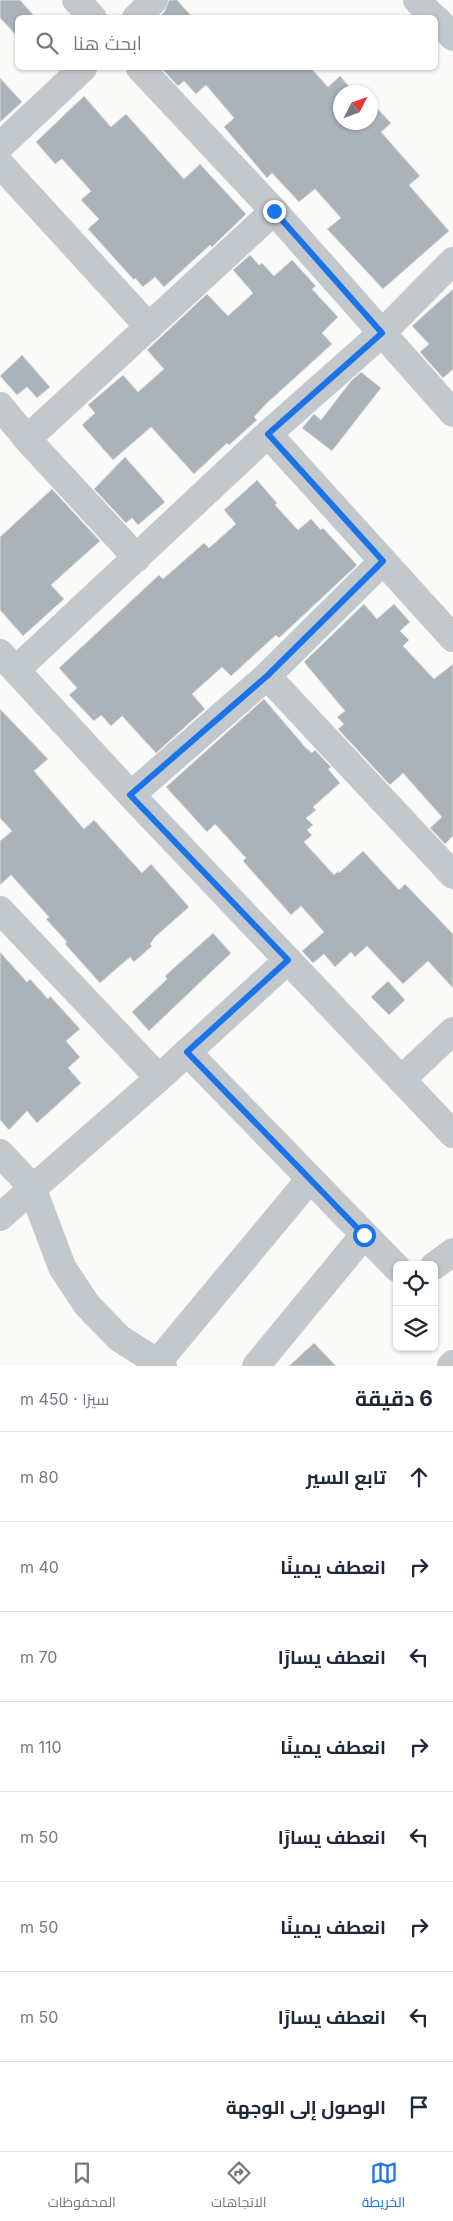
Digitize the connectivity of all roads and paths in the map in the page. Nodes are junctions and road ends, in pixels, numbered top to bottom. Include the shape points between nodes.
1 (76, 0) edge
2 (154, 0) edge
3 (417, 0) edge
4 (90, 15) edge
5 (139, 15) edge
6 (432, 15) edge
7 (438, 21) edge
8 (453, 37) edge
9 (81, 70) edge
10 (142, 70) edge
11 (0, 146) edge
12 (0, 164) edge
13 (274, 211) junction
14 (453, 261) edge
15 (149, 327) junction
16 (382, 333) junction
17 (0, 406) edge
18 (453, 413) edge
19 (268, 434) junction
20 (27, 439) junction
21 (137, 558) junction
22 (383, 561) junction
23 (453, 638) edge
24 (8, 662) edge
25 (267, 676) junction
26 (130, 795) junction
27 (453, 875) edge
28 (0, 910) edge
29 (288, 960) junction
30 (453, 1031) edge
31 (187, 1052) junction
32 (159, 1078) junction
33 (402, 1079) junction
34 (453, 1134) edge
35 (0, 1153) edge
36 (310, 1179) junction
37 (32, 1187) junction
38 (0, 1217) edge
39 (364, 1235) junction
40 (453, 1252) edge
41 (438, 1263) edge
42 (393, 1264) edge
43 (160, 1364) edge
44 (256, 1366) edge

1 - 4 street
2 - 5 street
3 - 6 street
7 - 8 street
9 - 11 street
10 - 13 street
12 - 15 street
13 - 15 street
13 - 16 street
14 - 16 street
15 - 20 street
16 - 18 street
16 - 19 street
17 - 20 street
19 - 21 street
19 - 22 street
20 - 21 street
21 - 24 street
22 - 23 street
22 - 25 street
24 - 26 street
25 - 26 street
25 - 27 street
26 - 29 street
28 - 32 street
29 - 31 street
29 - 33 street
30 - 33 street
31 - 32 street
31 - 36 street
32 - 37 street
33 - 34 street
35 - 37 street
36 - 39 street
36 - 43 street
37 - 38 street
37 - 43 street via 62,1267 87,1305 119,1338
39 - 42 street
39 - 44 street
40 - 41 street

